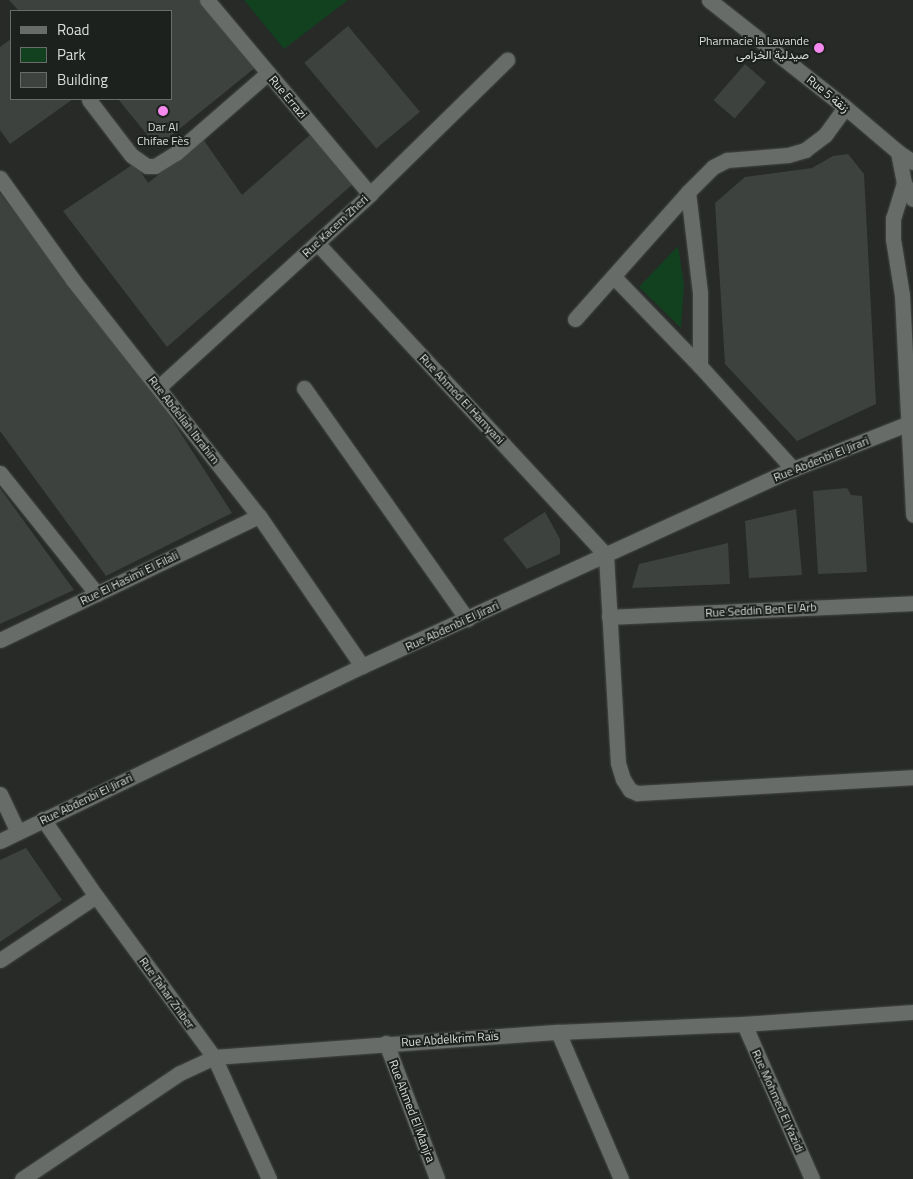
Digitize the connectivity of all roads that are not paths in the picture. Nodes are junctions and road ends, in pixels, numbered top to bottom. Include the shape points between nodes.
1 (207, 0) edge
2 (709, 0) edge
3 (507, 60) dead end
4 (268, 73) junction
5 (89, 100) dead end
6 (845, 107) junction
7 (898, 152) junction
8 (913, 162) edge
9 (0, 178) edge
10 (904, 184) junction
11 (688, 192) junction
12 (370, 194) junction
13 (913, 199) edge
14 (317, 243) junction
15 (614, 276) junction
16 (575, 319) dead end
17 (700, 366) junction
18 (159, 387) junction
19 (304, 388) dead end
20 (909, 424) junction
21 (793, 469) junction
22 (0, 473) edge
23 (259, 516) junction
24 (913, 516) edge
25 (606, 555) junction
26 (97, 594) junction
27 (913, 603) edge
28 (608, 617) junction
29 (467, 619) junction
30 (0, 640) edge
31 (362, 666) junction
32 (913, 777) edge
33 (0, 794) edge
34 (43, 819) junction
35 (18, 832) junction
36 (0, 841) edge
37 (96, 896) junction
38 (0, 960) edge
39 (913, 1012) edge
40 (744, 1024) junction
41 (558, 1032) junction
42 (386, 1043) junction
43 (214, 1057) junction
44 (22, 1179) edge
45 (269, 1179) edge
46 (437, 1179) edge
47 (620, 1179) edge
48 (812, 1179) edge

1 - 4 street, Rue Errazi
2 - 6 street, Rue 5 زنقة
3 - 12 street, Rue Kacem Zheri
4 - 5 street via 176,153 155,166 147,166 131,155
4 - 12 street, Rue Errazi
6 - 7 street, Rue 5 زنقة
6 - 11 street via 825,135 805,150 788,155 727,160 713,167
7 - 8 street, Rue 5 زنقة
7 - 10 street
9 - 18 street, Rue Abdellah Ibrahim via 73,280
10 - 13 street
10 - 20 street via 893,225 902,295
11 - 15 street
11 - 17 street via 700,293
12 - 14 street, Rue Kacem Zheri
14 - 18 street, Rue Kacem Zheri
14 - 25 street, Rue Ahmed El Hamyani
15 - 16 street
15 - 17 street
17 - 21 street
18 - 23 street, Rue Abdellah Ibrahim
19 - 29 street
20 - 21 street, Rue Abdenbi El Jirari
20 - 24 street
21 - 25 street, Rue Abdenbi El Jirari
22 - 26 street
23 - 26 street, Rue El Hasimi El Filali
23 - 31 street, Rue Abdellah Ibrahim
25 - 28 street
25 - 29 street, Rue Abdenbi El Jirari
26 - 30 street, Rue El Hasimi El Filali
27 - 28 street, Rue Seddin Ben El Arb
28 - 32 street via 618,762 630,790 637,793
29 - 31 street, Rue Abdenbi El Jirari
31 - 34 street, Rue Abdenbi El Jirari
33 - 35 street
34 - 35 street, Rue Abdenbi El Jirari
34 - 37 street, Rue Tahar Zniber
35 - 36 street, Rue Abdenbi El Jirari
37 - 38 street
37 - 43 street, Rue Tahar Zniber
39 - 40 street, Rue Abdelkrim Raïs
40 - 41 street, Rue Abdelkrim Raïs
40 - 48 street, Rue Mohmed El Yazidi
41 - 42 street, Rue Abdelkrim Raïs
41 - 47 street
42 - 43 street, Rue Abdelkrim Raïs
42 - 46 street, Rue Ahmed El Manjra
43 - 44 street, Rue Abdelkrim Raïs via 180,1073
43 - 45 street, Rue Tahar Zniber

